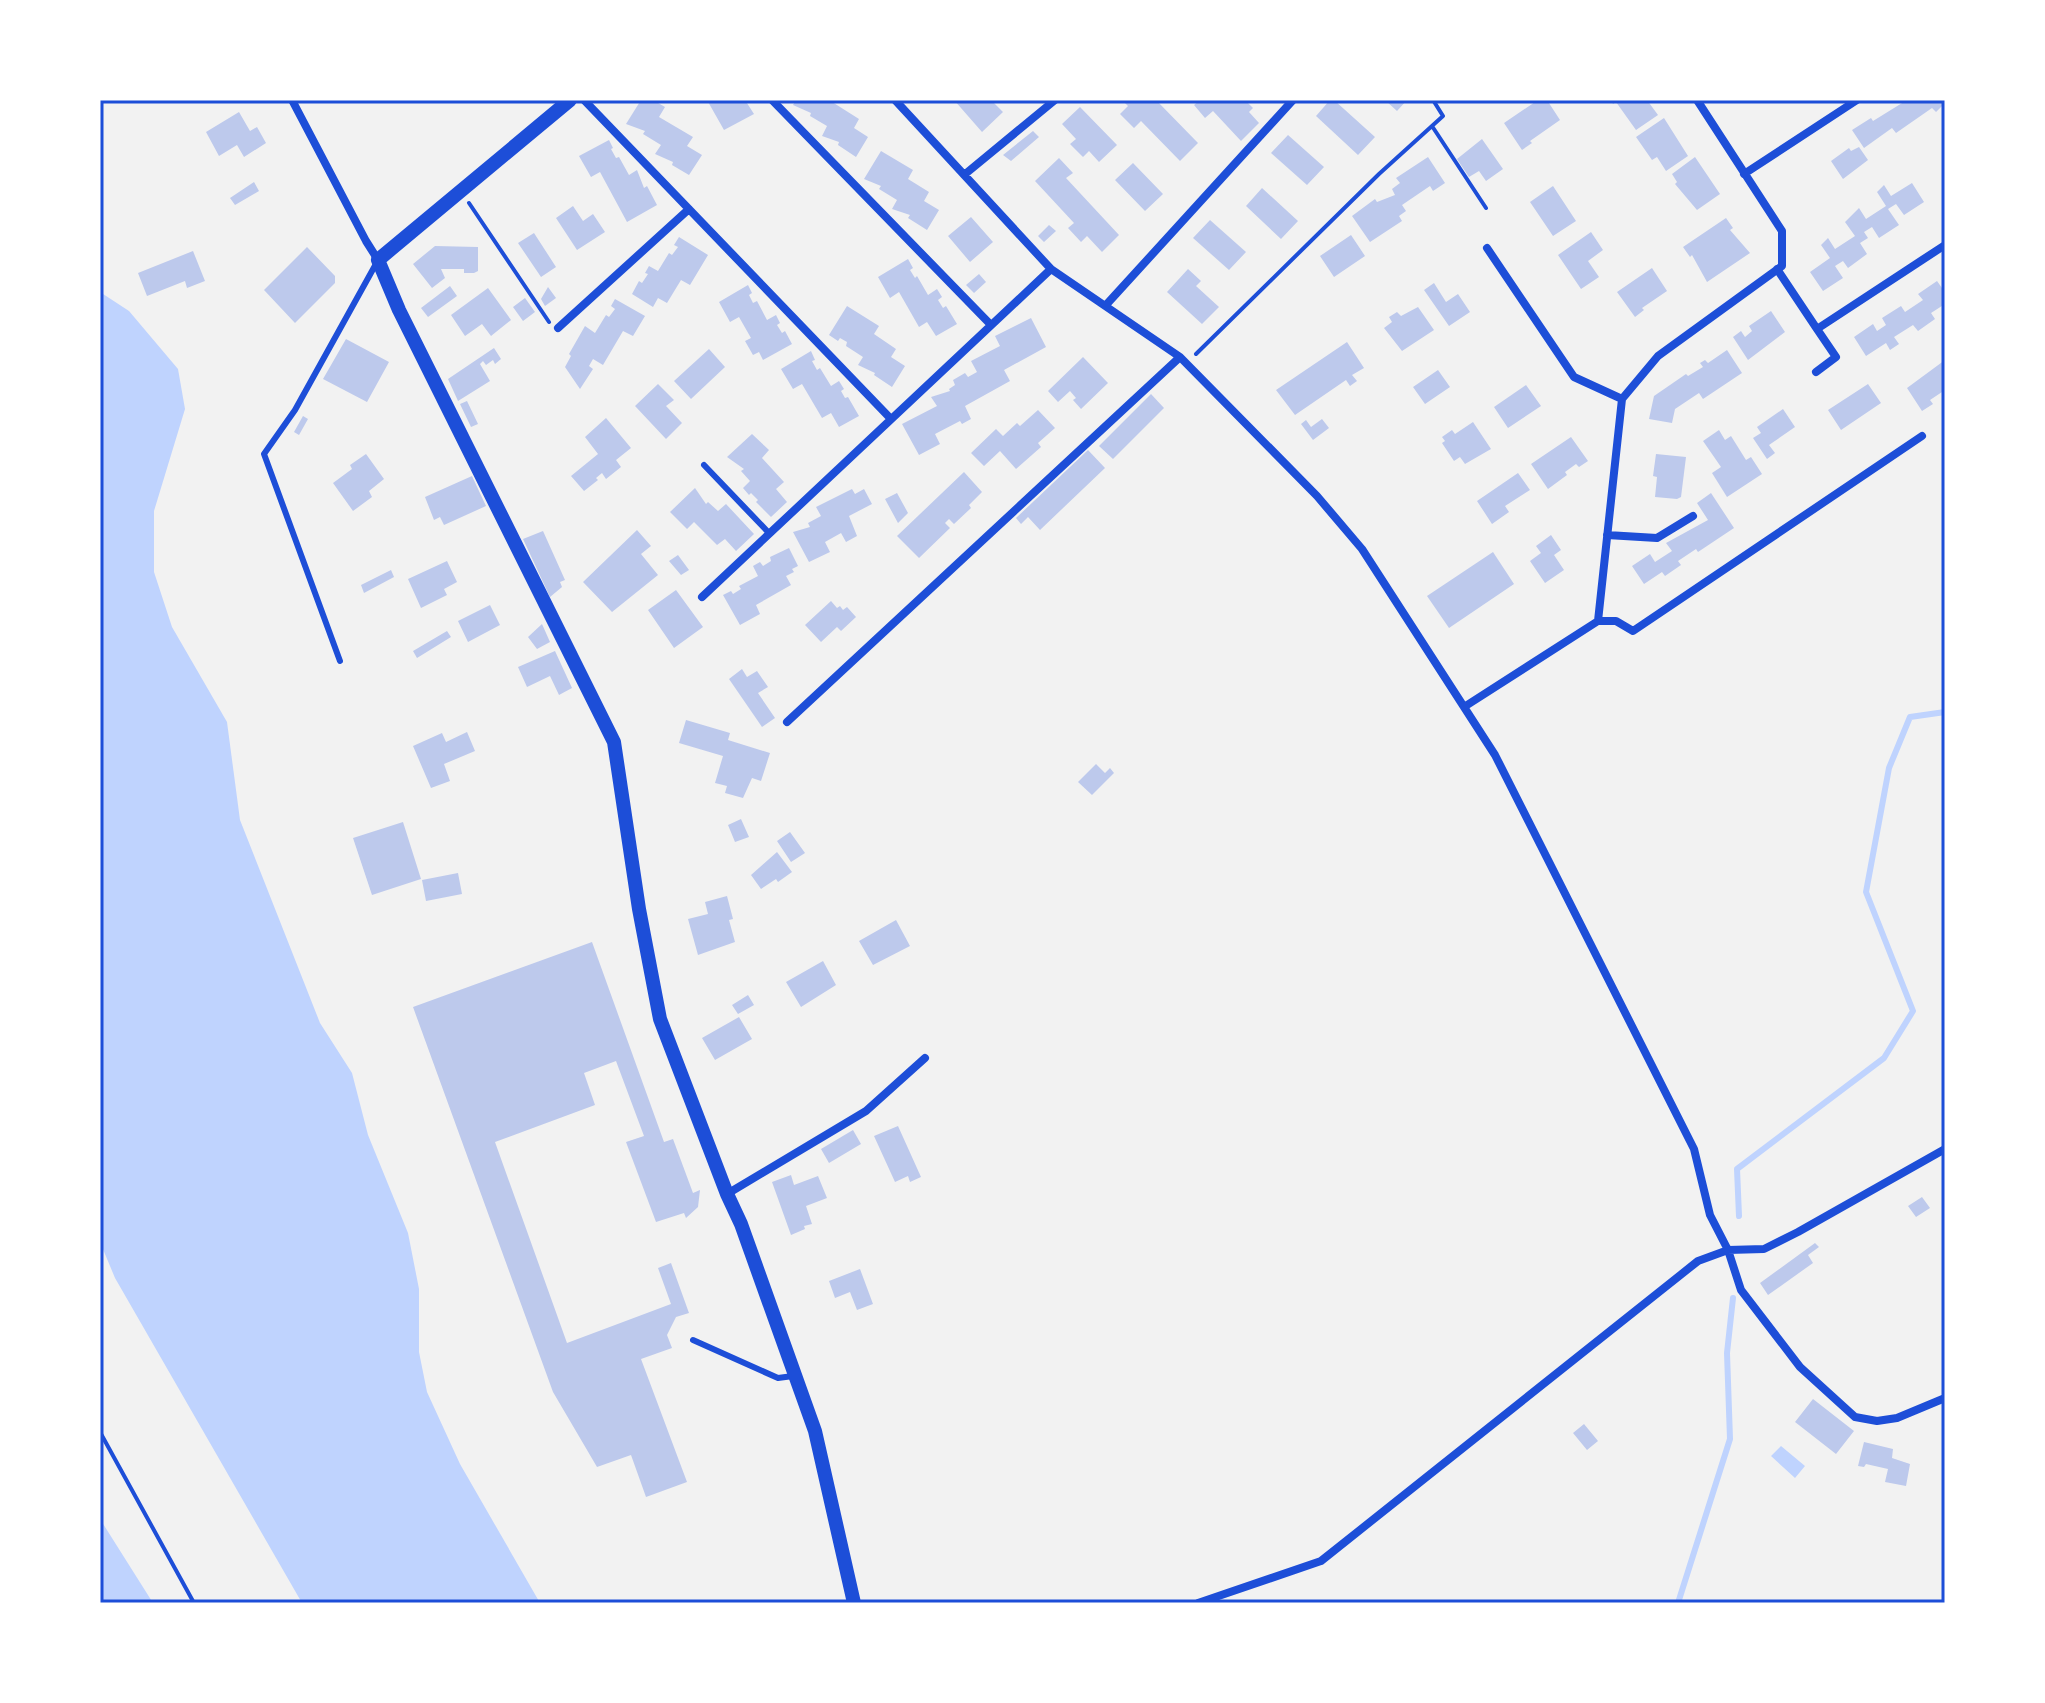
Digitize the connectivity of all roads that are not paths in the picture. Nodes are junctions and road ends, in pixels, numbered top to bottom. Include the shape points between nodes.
1 (292, 100) edge
2 (570, 100) edge
3 (584, 100) edge
4 (772, 100) edge
5 (895, 100) edge
6 (1055, 100) edge
7 (1293, 100) edge
8 (1697, 100) edge
9 (1857, 100) edge
10 (1744, 174) junction
11 (964, 175) junction
12 (689, 209) junction
13 (1945, 245) edge
14 (1487, 248) dead end
15 (378, 260) junction
16 (1051, 269) junction
17 (1777, 269) junction
18 (1106, 305) junction
19 (991, 325) junction
20 (558, 328) road end
21 (1817, 329) junction
22 (1183, 360) junction
23 (1816, 372) dead end
24 (1622, 399) junction
25 (891, 419) junction
26 (1922, 436) dead end
27 (704, 465) dead end
28 (1693, 516) dead end
29 (769, 533) junction
30 (1607, 535) junction
31 (702, 597) dead end
32 (1598, 621) junction
33 (340, 661) dead end
34 (1464, 707) junction
35 (787, 722) dead end
36 (925, 1058) dead end
37 (1945, 1149) edge
38 (727, 1194) junction
39 (1728, 1250) junction
40 (693, 1340) dead end
41 (795, 1376) junction
42 (1945, 1398) edge
43 (854, 1603) edge
44 (1198, 1603) edge

1 - 15 street
2 - 15 street
3 - 12 street
4 - 19 street
5 - 11 street
6 - 11 street
7 - 18 street
8 - 10 street
9 - 10 street
10 - 17 street via 1782,231 1782,266
11 - 16 street
12 - 20 street
12 - 25 street
13 - 21 street
14 - 24 street via 1574,377
15 - 33 lane via 295,410 264,454
15 - 38 street via 614,742 660,1019
16 - 18 street
16 - 19 street
17 - 21 street
17 - 24 street via 1658,356
18 - 22 street
19 - 25 street
21 - 23 street via 1836,357
22 - 34 street via 1362,549
22 - 35 street
24 - 30 street
25 - 29 street
26 - 32 street via 1633,631 1616,621
27 - 29 lane
28 - 30 street via 1657,538
29 - 31 street
30 - 32 street
32 - 34 street
34 - 39 street via 1495,755 1694,1149 1710,1215
36 - 38 street via 866,1111
37 - 39 street via 1764,1249
38 - 41 street
39 - 42 street via 1741,1290 1773,1336 1855,1417 1897,1418
39 - 44 street via 1698,1261 1321,1561
40 - 41 lane via 778,1378
41 - 43 street via 815,1431

